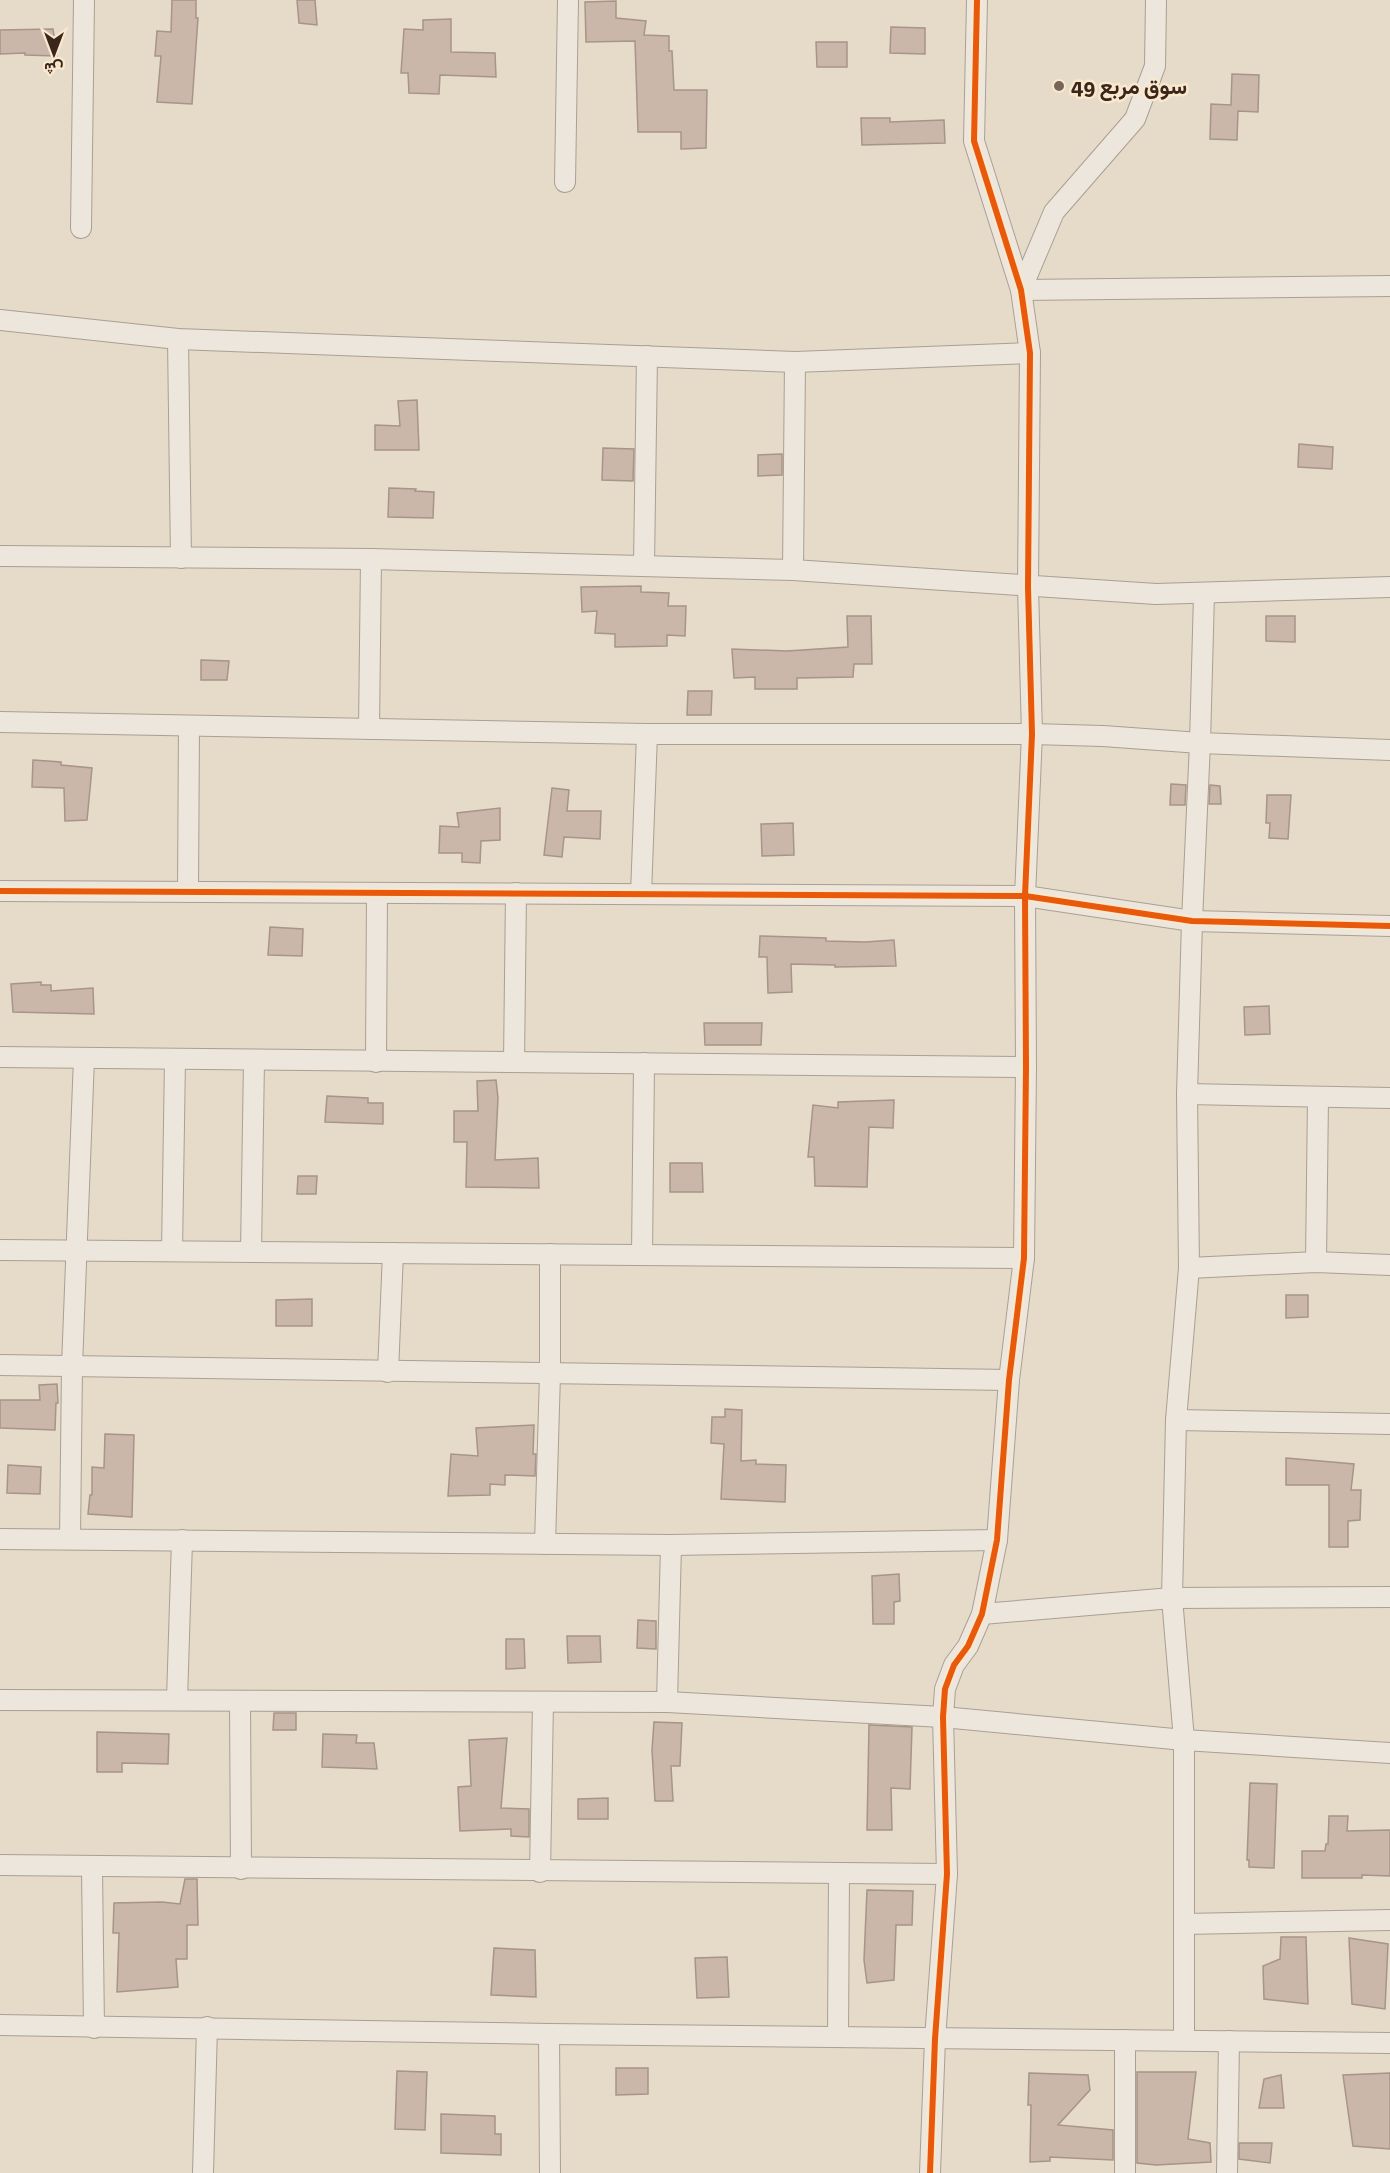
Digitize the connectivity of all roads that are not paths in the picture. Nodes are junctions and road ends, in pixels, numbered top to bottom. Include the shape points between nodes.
1 (84, 0) edge
2 (568, 0) edge
3 (977, 0) edge
4 (1156, 0) edge
5 (565, 182) dead end
6 (81, 228) dead end
7 (1390, 286) edge
8 (1021, 290) junction
9 (0, 320) edge
10 (178, 339) junction
11 (1030, 353) junction
12 (647, 356) junction
13 (795, 362) junction
14 (0, 556) edge
15 (181, 558) junction
16 (371, 559) junction
17 (644, 565) junction
18 (793, 570) junction
19 (1028, 587) junction
20 (1390, 587) edge
21 (1204, 594) junction
22 (0, 723) edge
23 (189, 726) junction
24 (369, 729) junction
25 (647, 734) junction
26 (1032, 734) junction
27 (1200, 743) junction
28 (1390, 750) edge
29 (0, 891) edge
30 (188, 892) junction
31 (377, 894) junction
32 (516, 894) junction
33 (641, 894) junction
34 (1025, 896) junction
35 (1192, 921) junction
36 (1390, 926) edge
37 (0, 1057) edge
38 (84, 1058) junction
39 (175, 1059) junction
40 (255, 1060) junction
41 (376, 1062) junction
42 (514, 1062) junction
43 (644, 1063) junction
44 (1026, 1067) junction
45 (1187, 1094) junction
46 (1318, 1097) junction
47 (1390, 1098) edge
48 (0, 1250) edge
49 (78, 1251) junction
50 (172, 1251) junction
51 (251, 1252) junction
52 (393, 1253) junction
53 (550, 1254) junction
54 (642, 1255) junction
55 (1024, 1258) junction
56 (1316, 1262) junction
57 (1390, 1265) edge
58 (1189, 1268) junction
59 (0, 1365) edge
60 (72, 1366) junction
61 (388, 1372) junction
62 (550, 1374) junction
63 (1010, 1380) junction
64 (1176, 1420) junction
65 (1390, 1424) edge
66 (0, 1539) edge
67 (70, 1539) junction
68 (182, 1540) junction
69 (997, 1540) junction
70 (545, 1544) junction
71 (671, 1545) junction
72 (1390, 1597) edge
73 (1172, 1598) junction
74 (982, 1614) junction
75 (0, 1700) edge
76 (177, 1700) junction
77 (240, 1701) junction
78 (543, 1702) junction
79 (667, 1702) junction
80 (943, 1717) junction
81 (1184, 1740) junction
82 (1390, 1753) edge
83 (0, 1865) edge
84 (92, 1868) junction
85 (241, 1869) junction
86 (540, 1872) junction
87 (839, 1874) junction
88 (947, 1874) junction
89 (1390, 1920) edge
90 (1184, 1924) junction
91 (0, 2025) edge
92 (207, 2027) junction
93 (94, 2028) junction
94 (549, 2034) junction
95 (838, 2037) junction
96 (936, 2039) junction
97 (1125, 2040) junction
98 (1184, 2040) junction
99 (1229, 2041) junction
100 (1390, 2043) edge
101 (203, 2173) edge
102 (550, 2173) edge
103 (930, 2173) edge
104 (1125, 2173) edge
105 (1227, 2173) edge

1 - 6 street
2 - 5 street
3 - 8 street via 974,141
4 - 8 street via 1155,66 1135,119 1054,212
7 - 8 street
8 - 11 street
9 - 10 street
10 - 12 street
10 - 15 street
11 - 13 street
11 - 19 street
12 - 13 street
12 - 17 street
13 - 18 street
14 - 15 street
15 - 16 street
16 - 17 street
16 - 24 street
17 - 18 street
18 - 19 street
19 - 21 street
19 - 26 street
20 - 21 street
21 - 27 street
22 - 23 street
23 - 24 street
23 - 30 street
24 - 25 street
25 - 26 street
25 - 33 street
26 - 27 street
26 - 34 street
27 - 28 street
27 - 35 street
29 - 30 street
30 - 31 street
31 - 32 street
31 - 41 street
32 - 33 street
32 - 42 street
33 - 34 street
34 - 35 street
34 - 44 street
35 - 36 street
35 - 45 street
37 - 38 street
38 - 39 street
38 - 49 street
39 - 40 street
39 - 50 street
40 - 41 street
40 - 51 street
41 - 42 street
42 - 43 street
43 - 44 street
43 - 54 street
44 - 55 street
45 - 46 street
45 - 58 street
46 - 47 street
46 - 56 street
48 - 49 street
49 - 50 street
49 - 60 street
50 - 51 street
51 - 52 street
52 - 53 street
52 - 61 street
53 - 54 street
53 - 62 street
54 - 55 street
55 - 63 street
56 - 57 street
56 - 58 street
58 - 64 street
59 - 60 street
60 - 61 street
60 - 67 street
61 - 62 street
62 - 63 street
62 - 70 street
63 - 69 street
64 - 65 street
64 - 73 street
66 - 67 street
67 - 68 street
68 - 70 street
68 - 76 street
69 - 71 street
69 - 74 street
70 - 71 street
71 - 79 street
72 - 73 street
73 - 74 street
73 - 81 street
74 - 80 street via 968,1646 954,1665 945,1689
75 - 76 street
76 - 77 street
77 - 78 street
77 - 85 street
78 - 79 street
78 - 86 street
79 - 80 street
80 - 81 street
80 - 88 street
81 - 82 street
81 - 90 street
83 - 84 street
84 - 85 street
84 - 93 street
85 - 86 street
86 - 87 street
87 - 88 street
87 - 95 street
88 - 96 street
89 - 90 street
90 - 98 street
91 - 93 street
92 - 93 street
92 - 94 street
92 - 101 street
94 - 95 street
94 - 102 street
95 - 96 street
96 - 97 street
96 - 103 street
97 - 98 street
97 - 104 street
98 - 99 street
99 - 100 street
99 - 105 street

